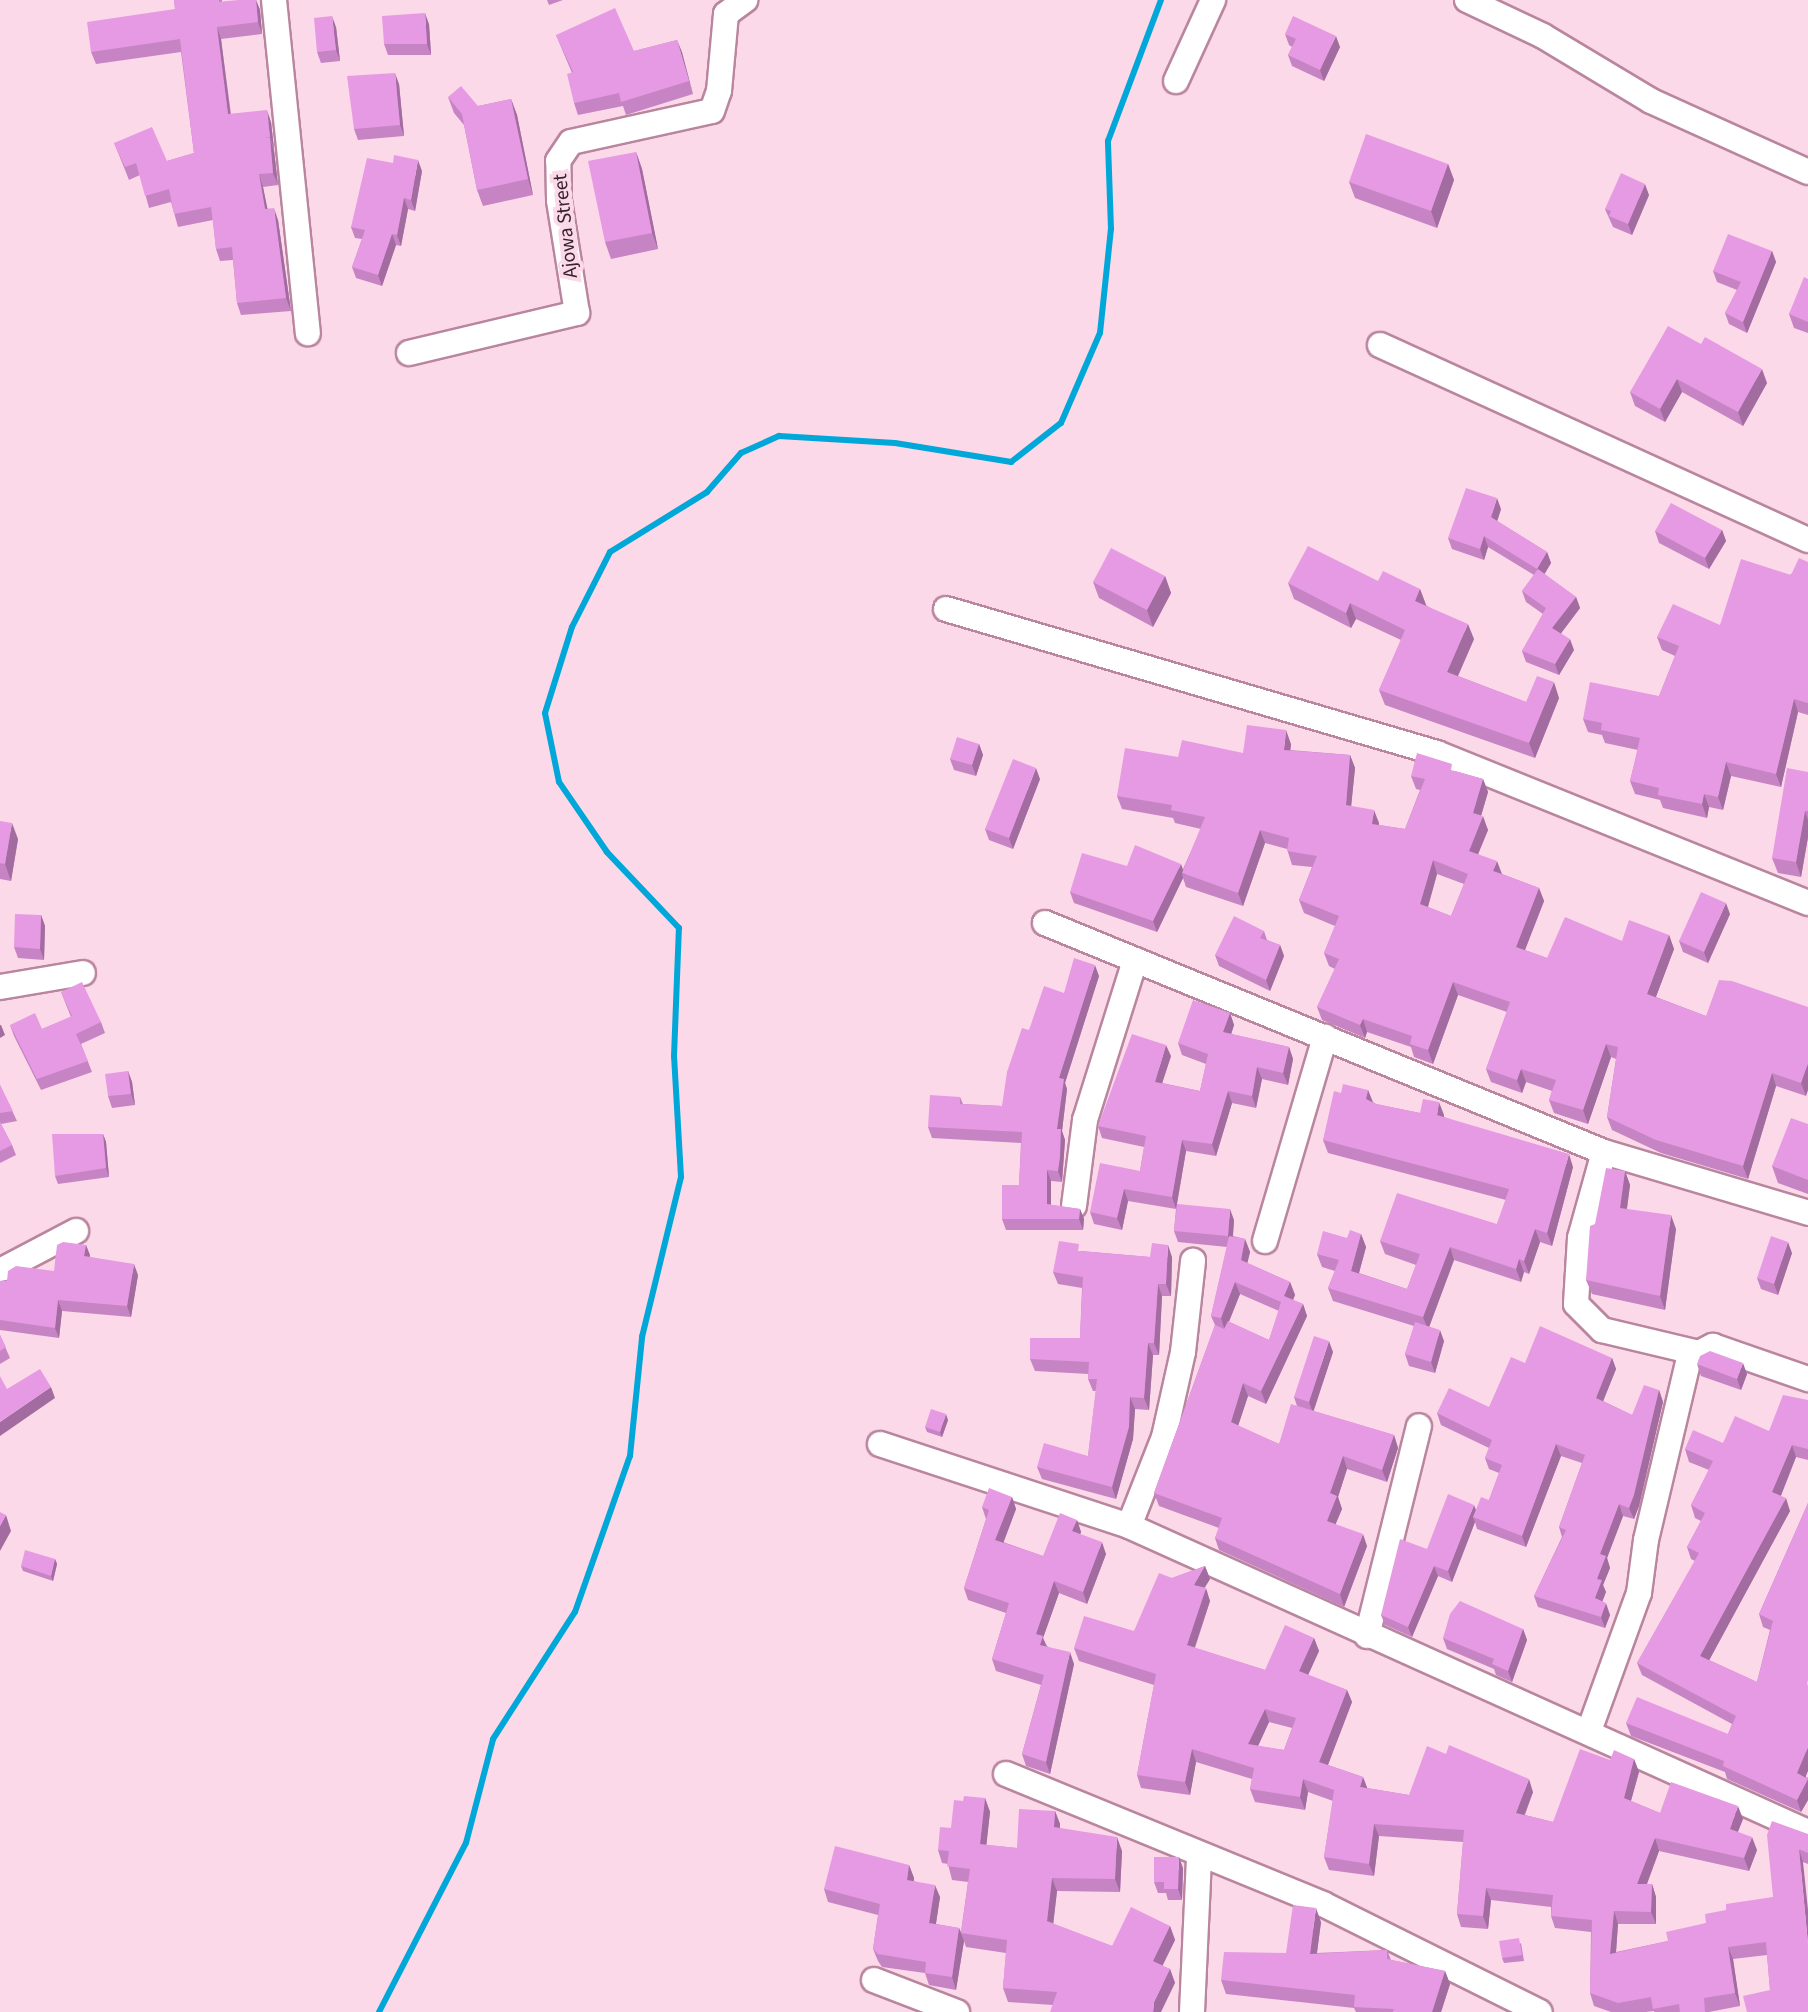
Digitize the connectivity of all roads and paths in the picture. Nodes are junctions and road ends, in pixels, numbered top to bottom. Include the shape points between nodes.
1 (274, 0) edge
2 (745, 0) edge
3 (1213, 0) edge
4 (1467, 0) edge
5 (1176, 81) dead end
6 (1808, 172) edge
7 (308, 333) dead end
8 (1380, 345) dead end
9 (409, 353) dead end
10 (1808, 540) edge
11 (946, 609) dead end
12 (1808, 903) edge
13 (1045, 923) dead end
14 (1135, 960) junction
15 (83, 973) dead end
16 (0, 987) edge
17 (1325, 1037) junction
18 (1604, 1152) junction
19 (1074, 1206) edge
20 (1808, 1213) edge
21 (76, 1231) dead end
22 (1265, 1241) dead end
23 (1193, 1261) dead end
24 (0, 1271) edge
25 (1694, 1352) junction
26 (1808, 1379) edge
27 (1419, 1426) dead end
28 (880, 1444) dead end
29 (1129, 1526) junction
30 (1367, 1636) junction
31 (1589, 1731) junction
32 (1006, 1774) dead end
33 (1808, 1832) edge
34 (1199, 1855) junction
35 (874, 1980) dead end
36 (957, 2012) edge
37 (1192, 2012) edge
38 (1540, 2012) edge

1 - 7 street
2 - 9 street, Ajowa Street via 726,14 719,91 712,111 571,142 558,161 577,313
3 - 5 street
4 - 6 street via 1543,36 1651,101
8 - 10 street
11 - 12 street via 1437,753
13 - 14 street
14 - 17 street
14 - 19 street via 1085,1120
15 - 16 street
17 - 18 street
17 - 22 street
18 - 20 street
18 - 25 street via 1580,1238 1576,1304 1602,1330
21 - 24 street
23 - 29 street via 1183,1352 1164,1437
25 - 26 street via 1713,1346
25 - 31 street via 1646,1540 1639,1593
27 - 30 street
28 - 29 street
29 - 30 street
30 - 31 street
31 - 33 street
32 - 34 street
34 - 37 street
34 - 38 street via 1323,1904
35 - 36 street

